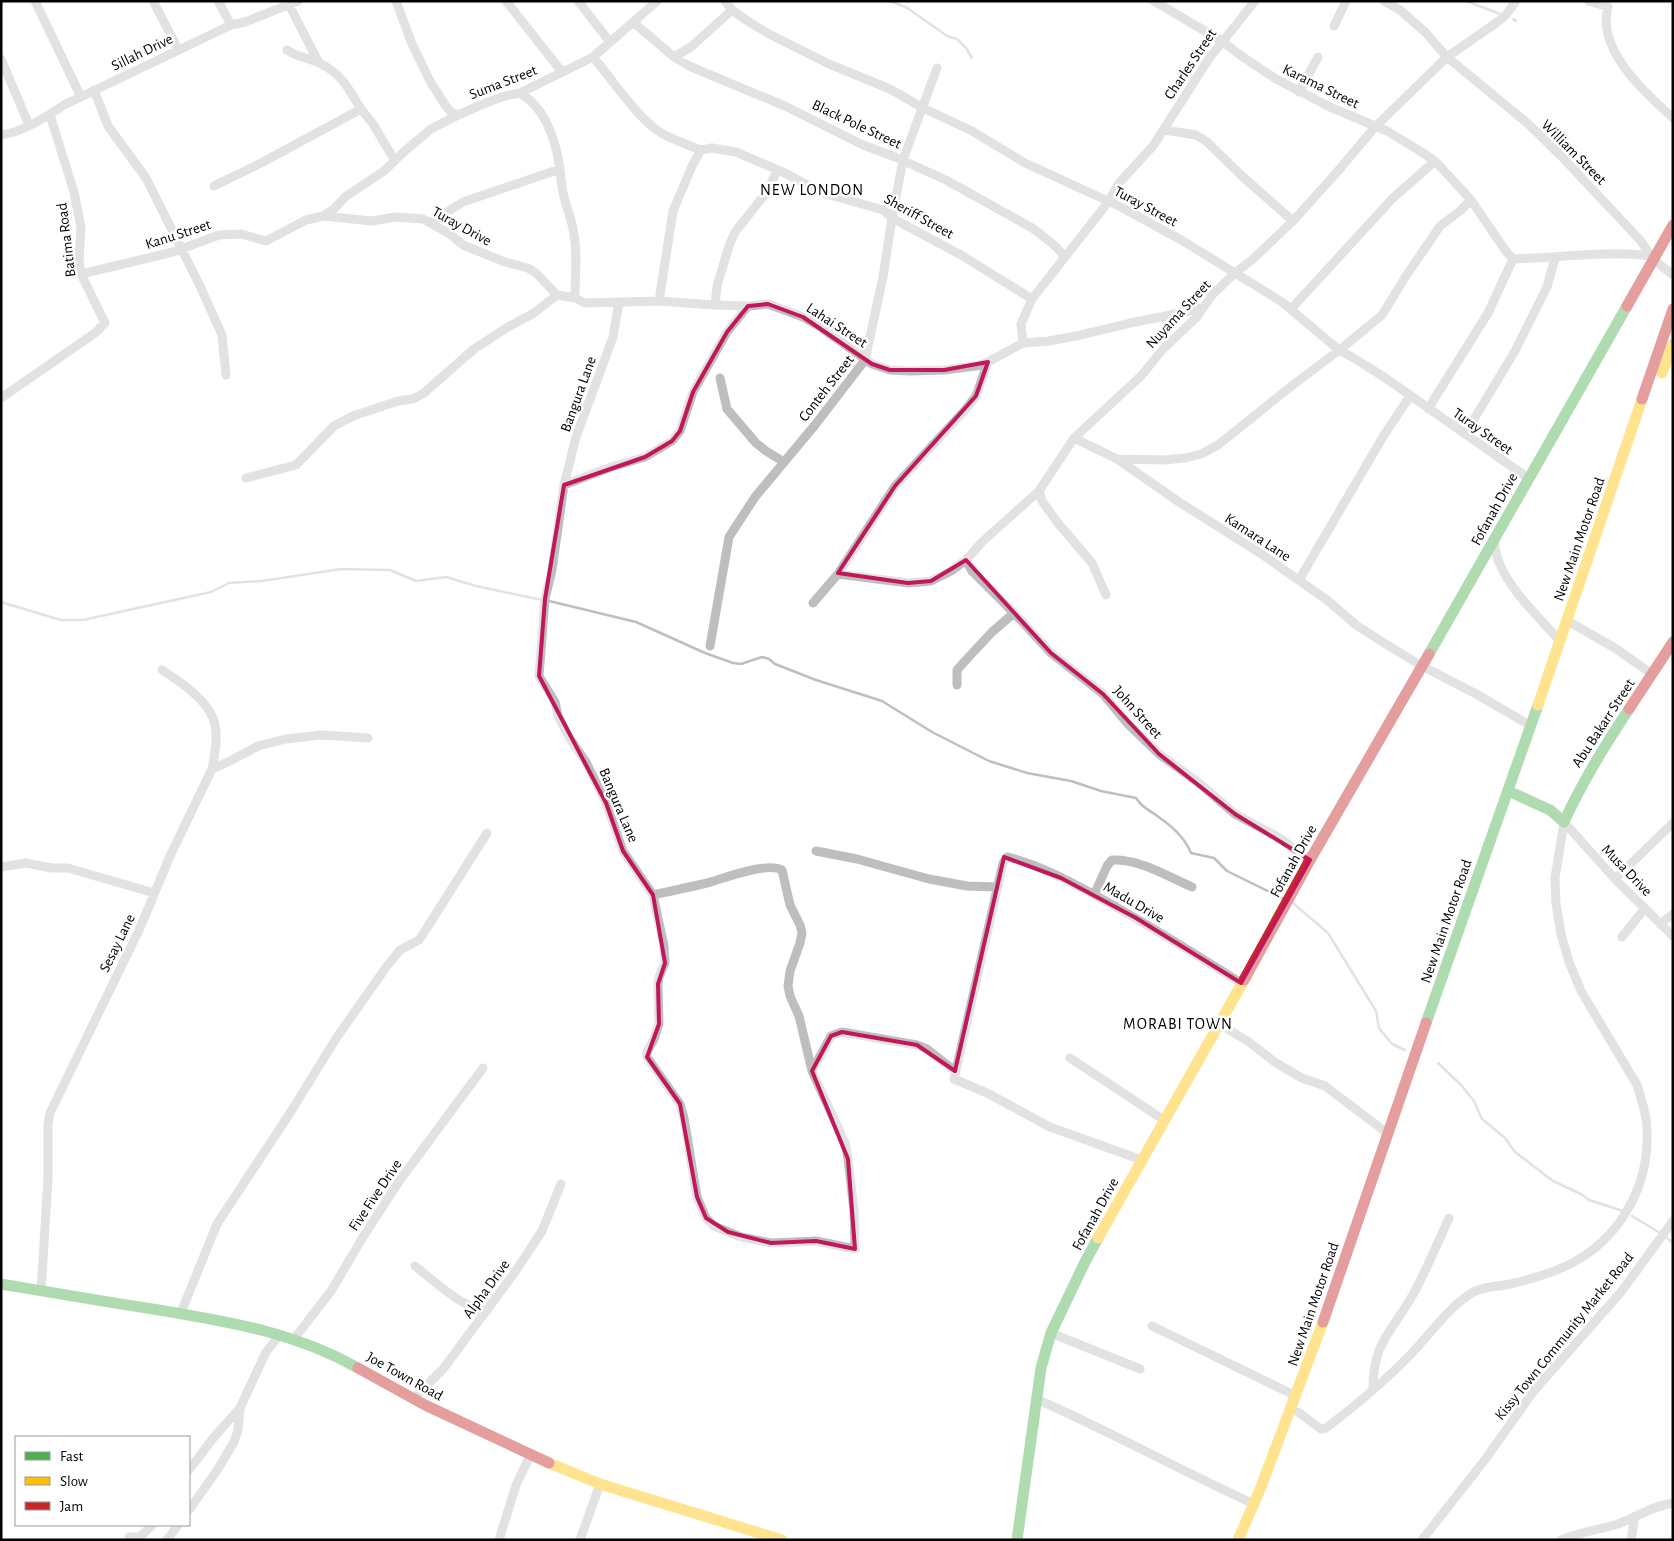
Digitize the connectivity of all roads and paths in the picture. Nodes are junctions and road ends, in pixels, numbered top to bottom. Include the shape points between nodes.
1 (35, 1) edge
2 (153, 1) edge
3 (218, 1) edge
4 (396, 1) edge
5 (506, 1) edge
6 (578, 1) edge
7 (657, 1) edge
8 (725, 1) edge
9 (1154, 1) edge
10 (1255, 1) edge
11 (1346, 1) edge
12 (1384, 1) edge
13 (1516, 1) edge
14 (1588, 1) edge
15 (294, 3) edge
16 (1610, 4) edge
17 (732, 10) junction
18 (633, 22) junction
19 (230, 25) junction
20 (1334, 26) dead end
21 (1222, 41) junction
22 (610, 42) junction
23 (178, 49) junction
24 (286, 50) dead end
25 (594, 56) junction
26 (674, 57) junction
27 (1318, 57) dead end
28 (1447, 57) junction
29 (1, 59) edge
30 (319, 63) junction
31 (937, 68) dead end
32 (562, 72) junction
33 (94, 90) junction
34 (1299, 92) junction
35 (520, 94) junction
36 (81, 97) junction
37 (923, 108) junction
38 (361, 109) junction
39 (50, 115) junction
40 (458, 115) junction
41 (1673, 118) edge
42 (29, 125) junction
43 (1375, 127) junction
44 (1164, 130) junction
45 (1, 135) edge
46 (701, 150) junction
47 (903, 160) junction
48 (395, 161) junction
49 (1434, 161) junction
50 (560, 169) junction
51 (777, 170) junction
52 (384, 171) joint
53 (214, 186) dead end
54 (1471, 200) junction
55 (1109, 201) junction
56 (323, 216) junction
57 (892, 218) junction
58 (1293, 221) junction
59 (431, 222) junction
60 (1673, 225) edge
61 (180, 249) junction
62 (1066, 257) junction
63 (1555, 258) junction
64 (1652, 258) junction
65 (1513, 259) junction
66 (1235, 273) junction
67 (81, 274) junction
68 (1673, 275) edge
69 (556, 295) junction
70 (575, 298) junction
71 (1032, 299) junction
72 (659, 301) junction
73 (619, 302) junction
74 (715, 305) junction
75 (748, 306) junction
76 (1204, 307) junction
77 (1291, 309) junction
78 (1673, 309) edge
79 (1023, 343) junction
80 (1673, 344) edge
81 (1339, 350) junction
82 (865, 360) junction
83 (988, 362) junction
84 (226, 375) dead end
85 (720, 378) dead end
86 (1410, 396) junction
87 (1, 398) edge
88 (1428, 409) junction
89 (1465, 434) junction
90 (1074, 438) junction
91 (1117, 459) junction
92 (784, 462) junction
93 (246, 478) dead end
94 (1528, 478) junction
95 (564, 485) junction
96 (1039, 491) junction
97 (1494, 541) junction
98 (966, 560) junction
99 (838, 574) junction
100 (1299, 580) junction
101 (1106, 595) dead end
102 (813, 603) dead end
103 (1014, 613) junction
104 (1573, 624) junction
105 (1560, 641) junction
106 (1673, 642) edge
107 (710, 646) dead end
108 (1422, 666) junction
109 (162, 670) dead end
110 (1652, 674) junction
111 (956, 685) dead end
112 (1531, 726) junction
113 (368, 738) dead end
114 (212, 769) junction
115 (1515, 794) junction
116 (1564, 822) junction
117 (1673, 823) edge
118 (487, 833) dead end
119 (816, 851) dead end
120 (1310, 860) junction
121 (1, 866) edge
122 (1615, 879) junction
123 (998, 887) junction
124 (1192, 887) dead end
125 (154, 893) junction
126 (653, 895) junction
127 (1094, 895) junction
128 (1645, 908) junction
129 (1673, 914) edge
130 (1660, 924) junction
131 (1673, 936) edge
132 (1622, 937) dead end
133 (1241, 983) junction
134 (1219, 1024) junction
135 (1070, 1058) dead end
136 (483, 1068) dead end
137 (812, 1071) junction
138 (955, 1071) junction
139 (1164, 1120) junction
140 (1387, 1134) junction
141 (1142, 1160) junction
142 (561, 1184) dead end
143 (1449, 1218) dead end
144 (1673, 1221) edge
145 (415, 1266) dead end
146 (1, 1284) edge
147 (41, 1292) junction
148 (487, 1311) junction
149 (180, 1315) junction
150 (1152, 1326) dead end
151 (1051, 1333) junction
152 (280, 1335) junction
153 (294, 1339) junction
154 (1140, 1369) dead end
155 (1373, 1390) junction
156 (1296, 1396) junction
157 (414, 1398) junction
158 (1036, 1399) junction
159 (240, 1408) junction
160 (1298, 1412) junction
161 (530, 1456) junction
162 (190, 1469) edge
163 (600, 1484) junction
164 (1673, 1503) edge
165 (1254, 1504) junction
166 (190, 1509) edge
167 (1635, 1516) junction
168 (151, 1526) edge
169 (177, 1526) edge
170 (129, 1537) dead end
171 (167, 1540) edge
172 (499, 1540) edge
173 (580, 1540) edge
174 (782, 1540) edge
175 (1017, 1540) edge
176 (1238, 1540) edge
177 (1246, 1540) edge
178 (1422, 1540) edge
179 (1561, 1540) edge
180 (1631, 1540) edge

1 - 36 street
2 - 23 street
3 - 19 street
4 - 40 street via 430,81 445,105
5 - 32 street
6 - 22 street
7 - 18 street, Suma Street
8 - 17 street, Turay Street
9 - 21 street, Karama Street
10 - 21 street, Charles Street
11 - 20 street
12 - 28 street, William Street via 1425,32
13 - 28 street, Nuyama Street via 1506,15
14 - 16 street
15 - 19 street, Sillah Drive
15 - 30 street
16 - 41 street via 1605,17 1613,48 1645,94
17 - 26 street via 691,47
17 - 37 street, Turay Street via 769,34 890,89
18 - 22 street, Suma Street
18 - 26 street, Black Pole Street
19 - 23 street, Sillah Drive
21 - 34 street, Karama Street
21 - 44 street, Charles Street
22 - 25 street, Suma Street
23 - 33 street, Sillah Drive
24 - 30 street
25 - 32 street, Suma Street
25 - 46 street via 648,122 661,133
26 - 47 street, Black Pole Street via 697,70 800,113 862,145
27 - 34 street
28 - 43 street, Nuyama Street
28 - 64 street, William Street via 1526,122 1640,240
29 - 42 street
30 - 38 street via 344,80
31 - 37 street, Conteh Street
32 - 35 street, Suma Street
33 - 36 street, Sillah Drive
33 - 61 street via 108,126 146,178
34 - 43 street, Karama Street
35 - 40 street, Suma Street via 508,95
35 - 50 street via 530,99 545,121
36 - 39 street, Sillah Drive
37 - 47 street, Conteh Street
37 - 55 street, Turay Street via 965,127 1026,163
38 - 48 street
38 - 53 street
39 - 42 street, Sillah Drive
39 - 67 street, Batima Road via 80,218
40 - 48 street, Suma Street via 431,129
42 - 45 street, Sillah Drive
43 - 49 street, Karama Street
43 - 58 street, Nuyama Street
44 - 55 street, Charles Street via 1119,182
44 - 58 street via 1201,138
46 - 51 street, Sheriff Street via 712,148 736,152
46 - 72 street via 673,211
47 - 57 street, Conteh Street
47 - 62 street, Black Pole Street via 1034,229
48 - 52 street, Suma Street
49 - 54 street, Karama Street
49 - 77 street via 1393,198
50 - 59 street via 463,202
50 - 70 street via 576,252
51 - 57 street, Sheriff Street via 820,192 883,210
51 - 74 street via 766,193 735,232 717,286
52 - 56 street, Kanu Street
54 - 65 street, Karama Street
54 - 81 street via 1440,226 1382,315
55 - 62 street, Charles Street
55 - 66 street, Turay Street
56 - 59 street, Turay Drive via 372,221 423,219
56 - 61 street, Kanu Street via 306,220 266,241 241,234 219,235
57 - 71 street, Sheriff Street via 961,255
57 - 82 street, Conteh Street
58 - 66 street, Nuyama Street
59 - 69 street, Turay Drive via 463,245 528,268
60 - 64 main road, Fofanah Drive
61 - 67 street, Kanu Street
61 - 84 street via 222,335
62 - 71 street, Charles Street
63 - 64 street via 1579,254 1636,254
63 - 65 street
63 - 89 street via 1547,287 1515,351
64 - 68 street, William Street
64 - 94 main road, Fofanah Drive
65 - 88 street via 1488,312
66 - 76 street, Nuyama Street
66 - 77 street, Turay Street
67 - 87 street, Batima Road via 105,323
69 - 70 street
69 - 93 street via 534,313 474,349 424,393 353,416 334,426 296,465
70 - 73 street, Lahai Street via 585,303
71 - 79 street, Charles Street via 1021,324
72 - 73 street, Lahai Street
72 - 74 street, Lahai Street
73 - 95 street, Bangura Lane via 613,337 576,437
74 - 75 street, Lahai Street
75 - 82 street, Lahai Street via 768,304 803,317
75 - 95 street via 727,332 693,392 680,432 672,441 645,457
76 - 79 street, Lahai Street via 1067,338
76 - 90 street, Nuyama Street via 1141,376
77 - 81 street, Turay Street
78 - 105 main road, New Main Motor Road
79 - 83 street, Lahai Street
80 - 104 main road, New Main Motor Road
81 - 86 street, Turay Street
81 - 91 street via 1236,432 1201,454 1164,460
82 - 83 street, Lahai Street via 890,370 910,371 944,370
82 - 92 street, Conteh Street
83 - 99 street via 976,396 895,486
85 - 92 street via 727,409 756,443
86 - 88 street, Turay Street
86 - 100 street
88 - 89 street, Turay Street
89 - 94 street, Turay Street
90 - 91 street, Kamara Lane
90 - 96 street, Nuyama Street
91 - 100 street, Kamara Lane
92 - 107 street, Conteh Street via 755,497 729,537
94 - 97 main road, Fofanah Drive
95 - 126 street, Bangura Lane via 545,600 539,676 606,803 623,851
96 - 98 street, Nuyama Street
96 - 101 street via 1057,522 1092,563
97 - 105 street via 1497,558 1508,579
97 - 108 main road, Fofanah Drive
98 - 99 street, Nuyama Street via 930,581 908,583
98 - 103 street, John Street via 972,571
99 - 102 street
100 - 108 street, Kamara Lane via 1362,629
103 - 111 street via 957,670
103 - 120 street, John Street via 1051,653 1103,694 1159,754 1235,814 1278,837
104 - 110 street
104 - 115 main road, New Main Motor Road
105 - 112 main road, New Main Motor Road
106 - 110 main road, Abu Bakarr Street
108 - 112 street, Kamara Lane
108 - 120 main road, Fofanah Drive
109 - 114 street, Sesay Lane via 183,684 213,719 216,742
110 - 116 main road, Abu Bakarr Street via 1589,772
112 - 140 main road, New Main Motor Road
113 - 114 street via 321,735 286,739 258,746
114 - 125 street, Sesay Lane
115 - 116 main road via 1550,810
115 - 160 main road, New Main Motor Road
116 - 122 street, Musa Drive
116 - 155 street via 1555,878 1561,934 1581,991 1636,1085 1646,1119 1645,1167 1636,1196 1604,1242 1585,1255 1556,1270 1511,1284 1482,1288 1471,1294
117 - 122 street
118 - 149 street via 422,936 400,950 342,1029 217,1224
119 - 123 street via 929,879 967,886
120 - 133 main road, Fofanah Drive
121 - 125 street via 26,863 68,868
122 - 128 street, Musa Drive
123 - 127 street, Madu Drive via 1007,858 1019,860
123 - 138 street
124 - 127 street via 1154,869 1124,860 1112,860
125 - 147 street, Sesay Lane via 50,1113
126 - 137 street via 757,868 782,870 790,905 802,933 788,986
126 - 137 street, Bangura Lane via 666,963 658,984 659,1024 647,1057 680,1104 697,1197 706,1218 714,1226 741,1237 771,1243 816,1241 855,1249 848,1159
127 - 133 street, Madu Drive
128 - 130 street, Musa Drive
128 - 132 street
129 - 130 street
130 - 131 street, Musa Drive
133 - 134 main road, Fofanah Drive
134 - 139 main road, Fofanah Drive
134 - 140 street via 1276,1063 1302,1078 1325,1086
135 - 139 street
136 - 153 street, Five Five Drive via 400,1180 331,1291
137 - 138 street via 831,1036 842,1032 917,1045
138 - 141 street via 954,1079 1050,1127
139 - 141 main road, Fofanah Drive
140 - 156 main road, New Main Motor Road
141 - 151 main road, Fofanah Drive via 1086,1260
142 - 148 street, Alpha Drive via 542,1231
143 - 155 street via 1416,1290 1378,1350
144 - 178 street, Kissy Town Community Market Road via 1621,1292 1533,1392
145 - 148 street via 451,1294 478,1310
146 - 147 main road, Joe Town Road
147 - 149 main road, Joe Town Road
148 - 157 street, Alpha Drive via 443,1369
149 - 152 main road, Joe Town Road via 244,1325
150 - 156 street
151 - 154 street
151 - 158 main road, Fofanah Drive
152 - 153 main road, Joe Town Road
152 - 159 street via 266,1352
153 - 157 main road, Joe Town Road via 336,1355
155 - 160 street via 1324,1429
156 - 165 main road, New Main Motor Road
157 - 161 main road, Joe Town Road
158 - 165 street
158 - 175 main road, Fofanah Drive
159 - 162 street
159 - 166 street via 234,1442
160 - 177 main road, New Main Motor Road
161 - 163 main road, Joe Town Road
161 - 172 street via 516,1485
163 - 173 street
163 - 174 main road, Joe Town Road
164 - 167 street
165 - 176 main road, New Main Motor Road
167 - 179 street
167 - 180 street
168 - 170 street via 140,1537
169 - 171 street

